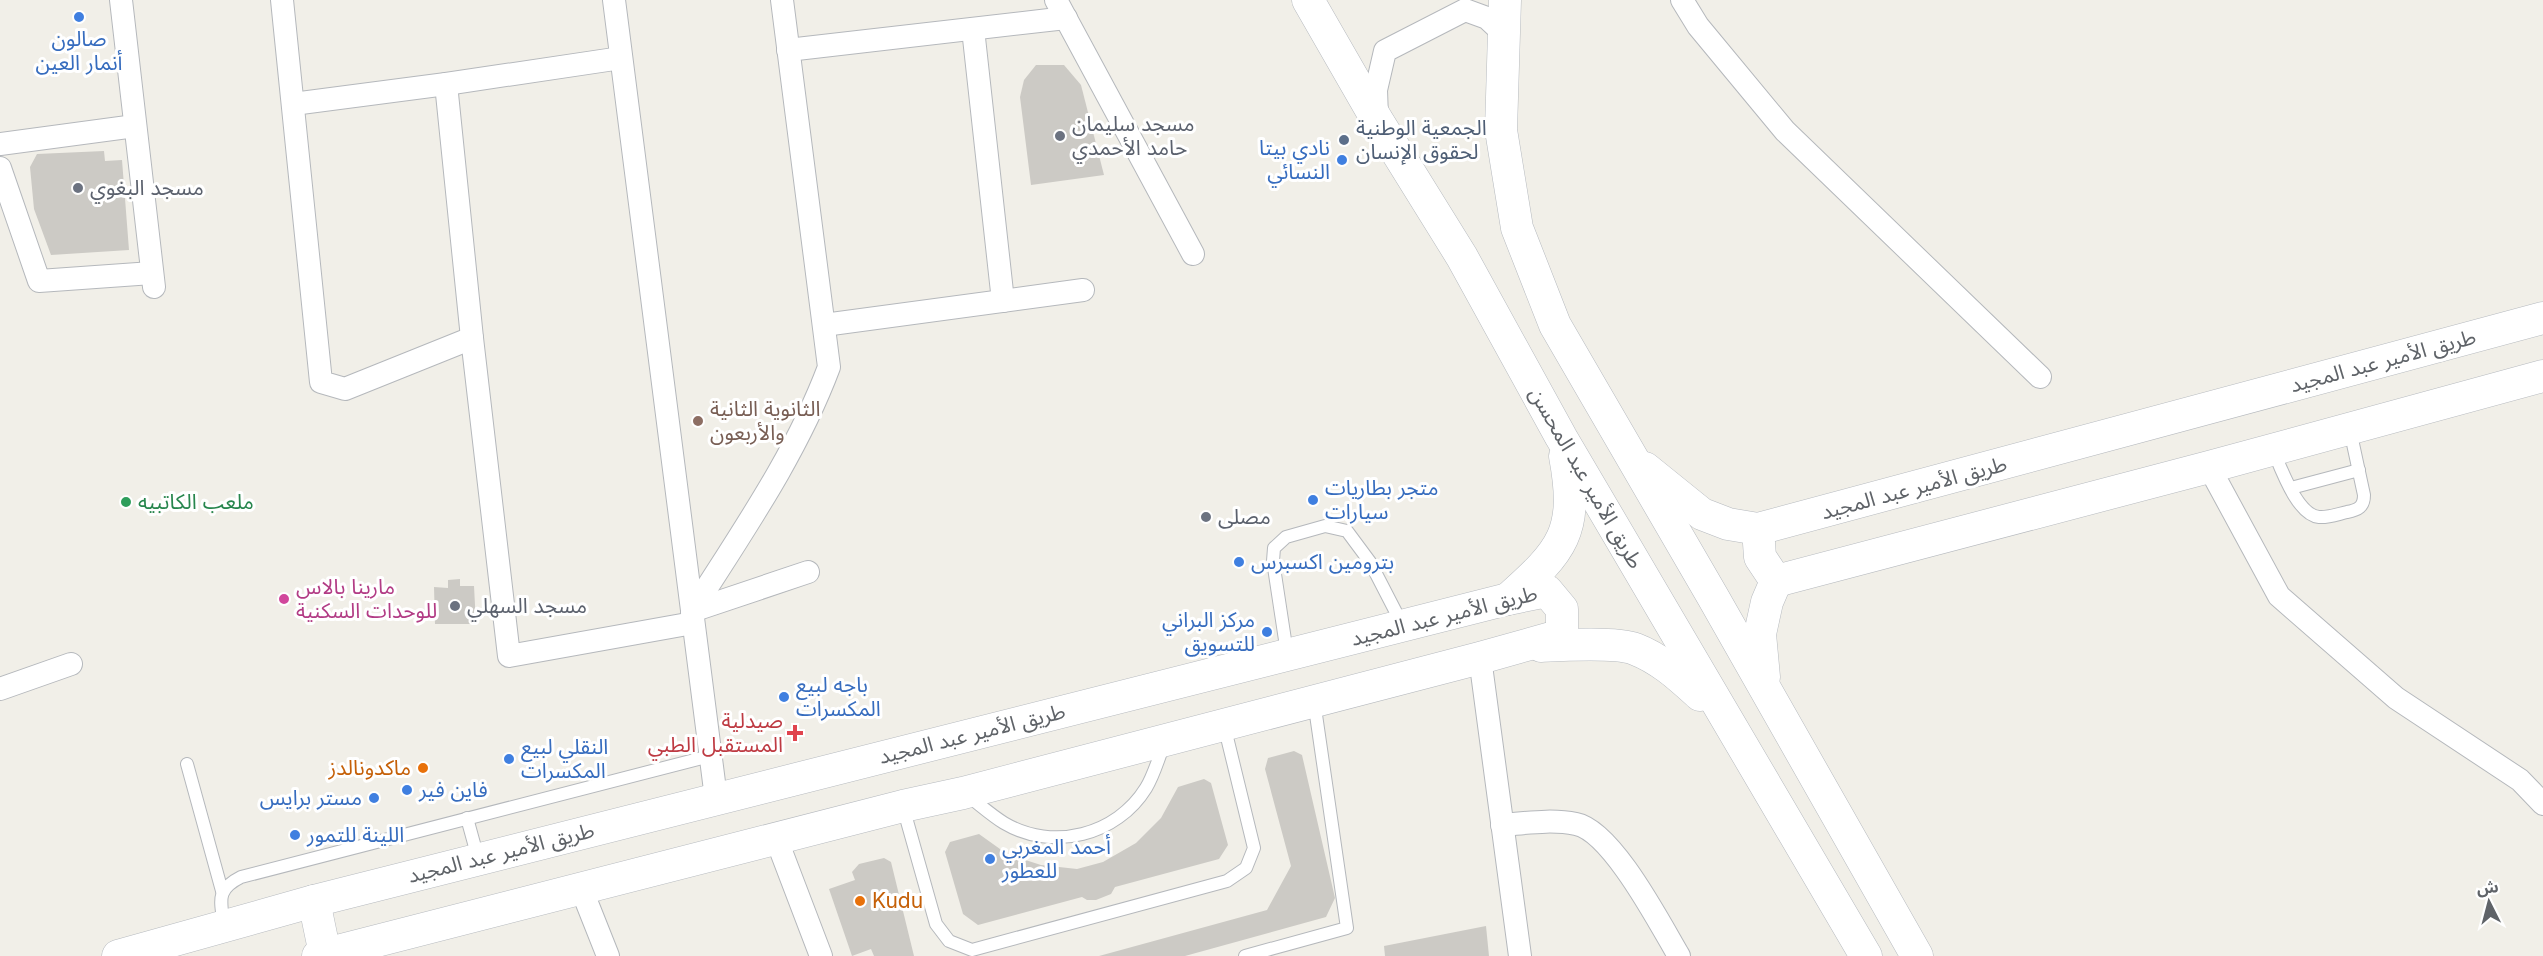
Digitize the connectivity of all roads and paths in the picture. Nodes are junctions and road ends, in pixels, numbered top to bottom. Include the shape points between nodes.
1 (121, 0) edge
2 (282, 0) edge
3 (614, 0) edge
4 (782, 0) edge
5 (1308, 0) edge
6 (1504, 0) edge
7 (1682, 0) edge
8 (1061, 9) edge
9 (973, 29) junction
10 (1503, 33) junction
11 (788, 50) junction
12 (621, 58) junction
13 (446, 84) junction
14 (293, 104) junction
15 (1377, 120) junction
16 (135, 126) junction
17 (0, 144) edge
18 (0, 168) edge
19 (1193, 254) dead end
20 (1083, 290) dead end
21 (1003, 301) junction
22 (2543, 318) edge
23 (824, 325) junction
24 (472, 338) junction
25 (2543, 376) edge
26 (2040, 377) dead end
27 (2350, 429) junction
28 (1561, 438) junction
29 (2272, 450) junction
30 (1629, 456) junction
31 (2209, 467) junction
32 (2359, 470) junction
33 (2291, 488) junction
34 (1758, 529) junction
35 (808, 572) dead end
36 (1776, 581) junction
37 (1508, 599) junction
38 (692, 617) junction
39 (1403, 625) junction
40 (1519, 647) junction
41 (1287, 654) junction
42 (1480, 658) junction
43 (71, 664) dead end
44 (1765, 687) junction
45 (0, 689) edge
46 (1314, 701) junction
47 (1722, 714) junction
48 (1224, 724) junction
49 (1166, 739) junction
50 (710, 756) junction
51 (187, 764) dead end
52 (963, 793) junction
53 (716, 798) junction
54 (2543, 804) edge
55 (903, 806) junction
56 (467, 818) junction
57 (1502, 825) junction
58 (776, 838) junction
59 (478, 859) junction
60 (581, 888) junction
61 (222, 891) junction
62 (314, 901) junction
63 (224, 926) junction
64 (321, 955) edge
65 (118, 956) edge
66 (608, 956) edge
67 (821, 956) edge
68 (1245, 956) edge
69 (1520, 956) edge
70 (1679, 956) edge
71 (1866, 956) edge
72 (1917, 956) edge

1 - 16 street
2 - 14 street
3 - 12 street
4 - 11 street
5 - 15 main road, طريق الأمير عبد المحسن
6 - 10 main road
7 - 26 street via 1698,26 1785,131
8 - 9 street
8 - 19 street
9 - 11 street
9 - 21 street
10 - 15 street via 1487,18 1465,10 1385,51 1376,90
10 - 30 main road via 1501,130 1517,228 1555,325
11 - 23 street
12 - 13 street
12 - 38 street
13 - 14 street
13 - 24 street
14 - 24 street via 321,382 345,389
15 - 28 main road, طريق الأمير عبد المحسن via 1462,257
16 - 17 street
16 - 18 street via 153,280 39,281
20 - 21 street
21 - 23 street
22 - 34 main road, طريق الأمير عبد المجيد
23 - 38 street via 829,367 816,401 763,501
24 - 38 street via 509,656
25 - 27 main road
27 - 29 main road
27 - 32 lane
28 - 37 main road via 1571,491 1568,521 1556,551
28 - 47 main road, طريق الأمير عبد المحسن
29 - 31 main road
29 - 33 lane
30 - 34 main road via 1702,514
30 - 44 main road
31 - 36 main road
31 - 54 street via 2279,597 2396,698 2520,780
32 - 33 lane
32 - 33 lane via 2364,500 2356,510 2321,518 2313,516
34 - 36 main road via 1760,557
35 - 38 street
36 - 44 main road via 1760,634
37 - 39 main road, طريق الأمير عبد المجيد
37 - 40 main road, طريق الأمير عبد المجيد via 1547,591 1562,609 1562,635
38 - 50 street
39 - 41 main road, طريق الأمير عبد المجيد
39 - 41 lane via 1358,544 1347,531 1325,526 1286,537 1274,548
40 - 42 main road, طريق الأمير عبد المجيد
40 - 47 main road via 1633,648 1669,667
41 - 53 main road, طريق الأمير عبد المجيد
42 - 46 main road, طريق الأمير عبد المجيد
42 - 57 street
43 - 45 street
44 - 72 main road
46 - 48 main road, طريق الأمير عبد المجيد
46 - 68 lane via 1347,928
47 - 71 main road, طريق الأمير عبد المحسن
48 - 49 main road, طريق الأمير عبد المجيد
48 - 55 lane via 1254,848 1246,868 1227,881 972,950 949,941 936,924
49 - 52 main road, طريق الأمير عبد المجيد
49 - 52 lane via 1146,787 1129,810 1109,826 1080,836 1039,837 1005,824
50 - 53 street
50 - 56 lane
51 - 61 lane
52 - 55 main road, طريق الأمير عبد المجيد
53 - 59 main road, طريق الأمير عبد المجيد
55 - 58 main road, طريق الأمير عبد المجيد
56 - 59 lane
56 - 61 lane via 241,877
57 - 69 street
57 - 70 street via 1578,824 1606,842
58 - 60 main road, طريق الأمير عبد المجيد
58 - 67 street
59 - 62 main road, طريق الأمير عبد المجيد
60 - 64 main road, طريق الأمير عبد المجيد
60 - 66 street
61 - 63 lane
62 - 63 main road, طريق الأمير عبد المجيد
62 - 64 main road
63 - 65 main road, طريق الأمير عبد المجيد

